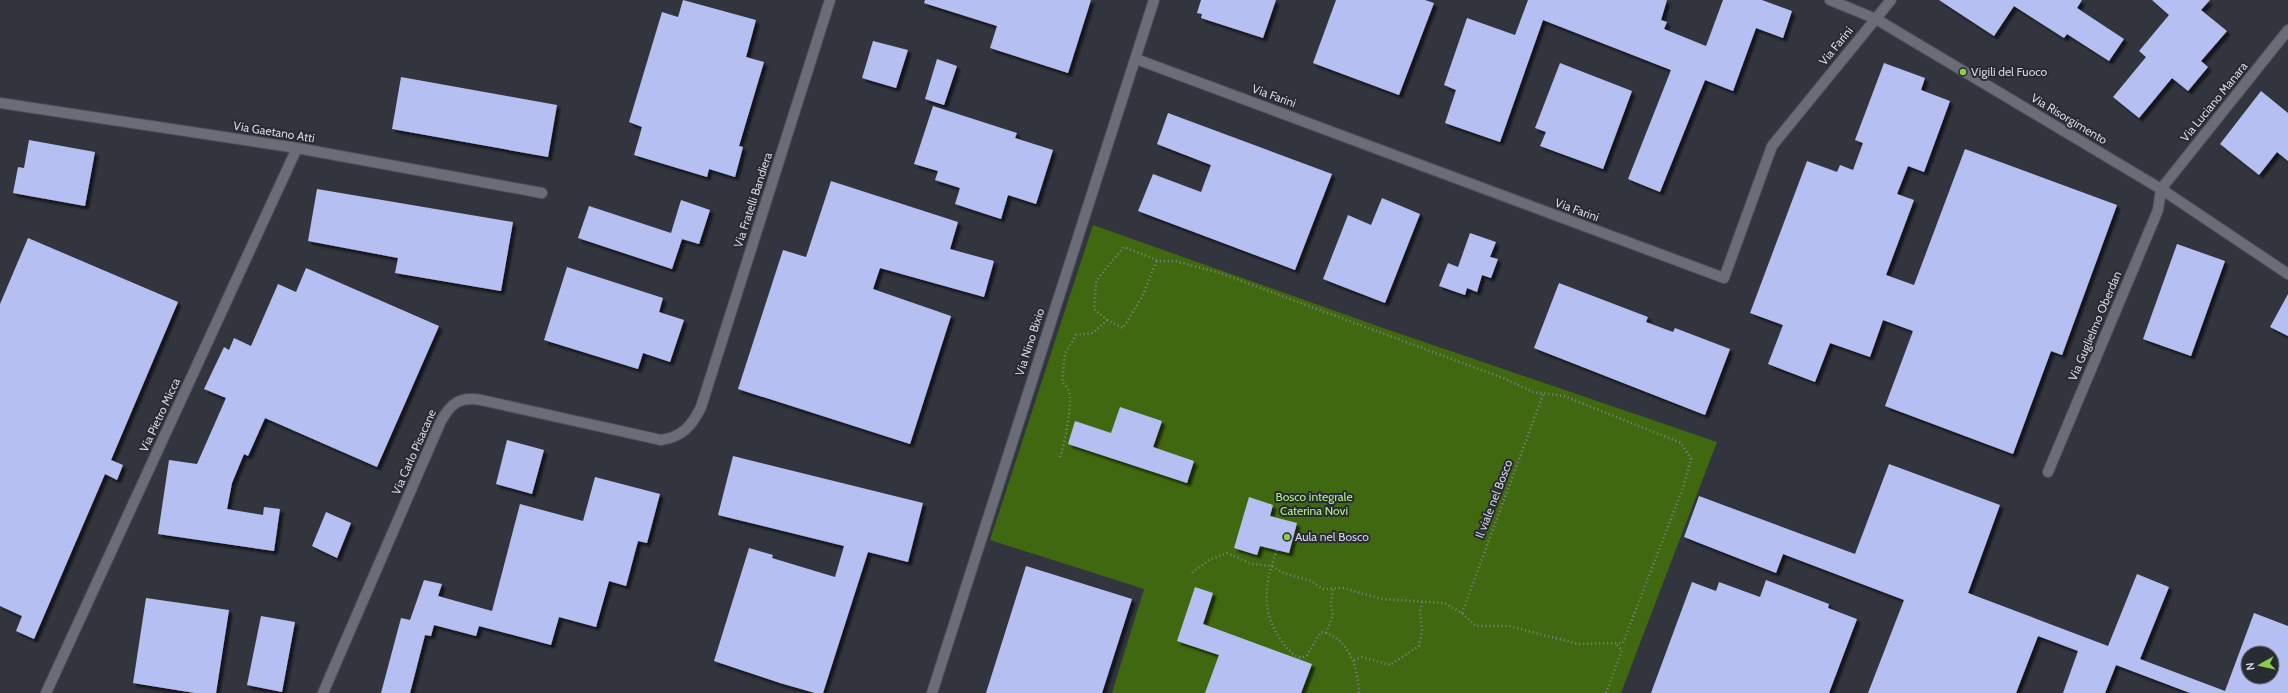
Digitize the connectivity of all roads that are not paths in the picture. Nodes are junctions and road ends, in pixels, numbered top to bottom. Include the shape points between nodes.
1 (830, 0) edge
2 (1154, 0) edge
3 (1830, 0) edge
4 (1891, 0) edge
5 (1876, 19) junction
6 (2288, 30) edge
7 (1136, 59) junction
8 (0, 103) edge
9 (297, 148) junction
10 (2161, 189) junction
11 (542, 193) dead end
12 (2288, 274) edge
13 (701, 407) joint
14 (2048, 472) dead end
15 (46, 693) edge
16 (323, 693) edge
17 (932, 693) edge

1 - 13 street, Via Fratelli Bandiera
2 - 7 street, Via Nino Bixio
3 - 5 street, Via Risorgimento
4 - 5 street
5 - 7 street, Via Farini via 1772,146 1724,278
5 - 10 street, Via Risorgimento
6 - 10 street, Via Luciano Manara
7 - 17 street, Via Nino Bixio
8 - 9 street, Via Gaetano Atti
9 - 11 street, Via Gaetano Atti
9 - 15 street, Via Pietro Micca
10 - 12 street, Via Risorgimento
10 - 14 street, Via Guglielmo Oberdan via 2158,210
13 - 16 street, Via Carlo Pisacane via 687,429 678,436 661,440 482,400 467,398 451,405 440,423

